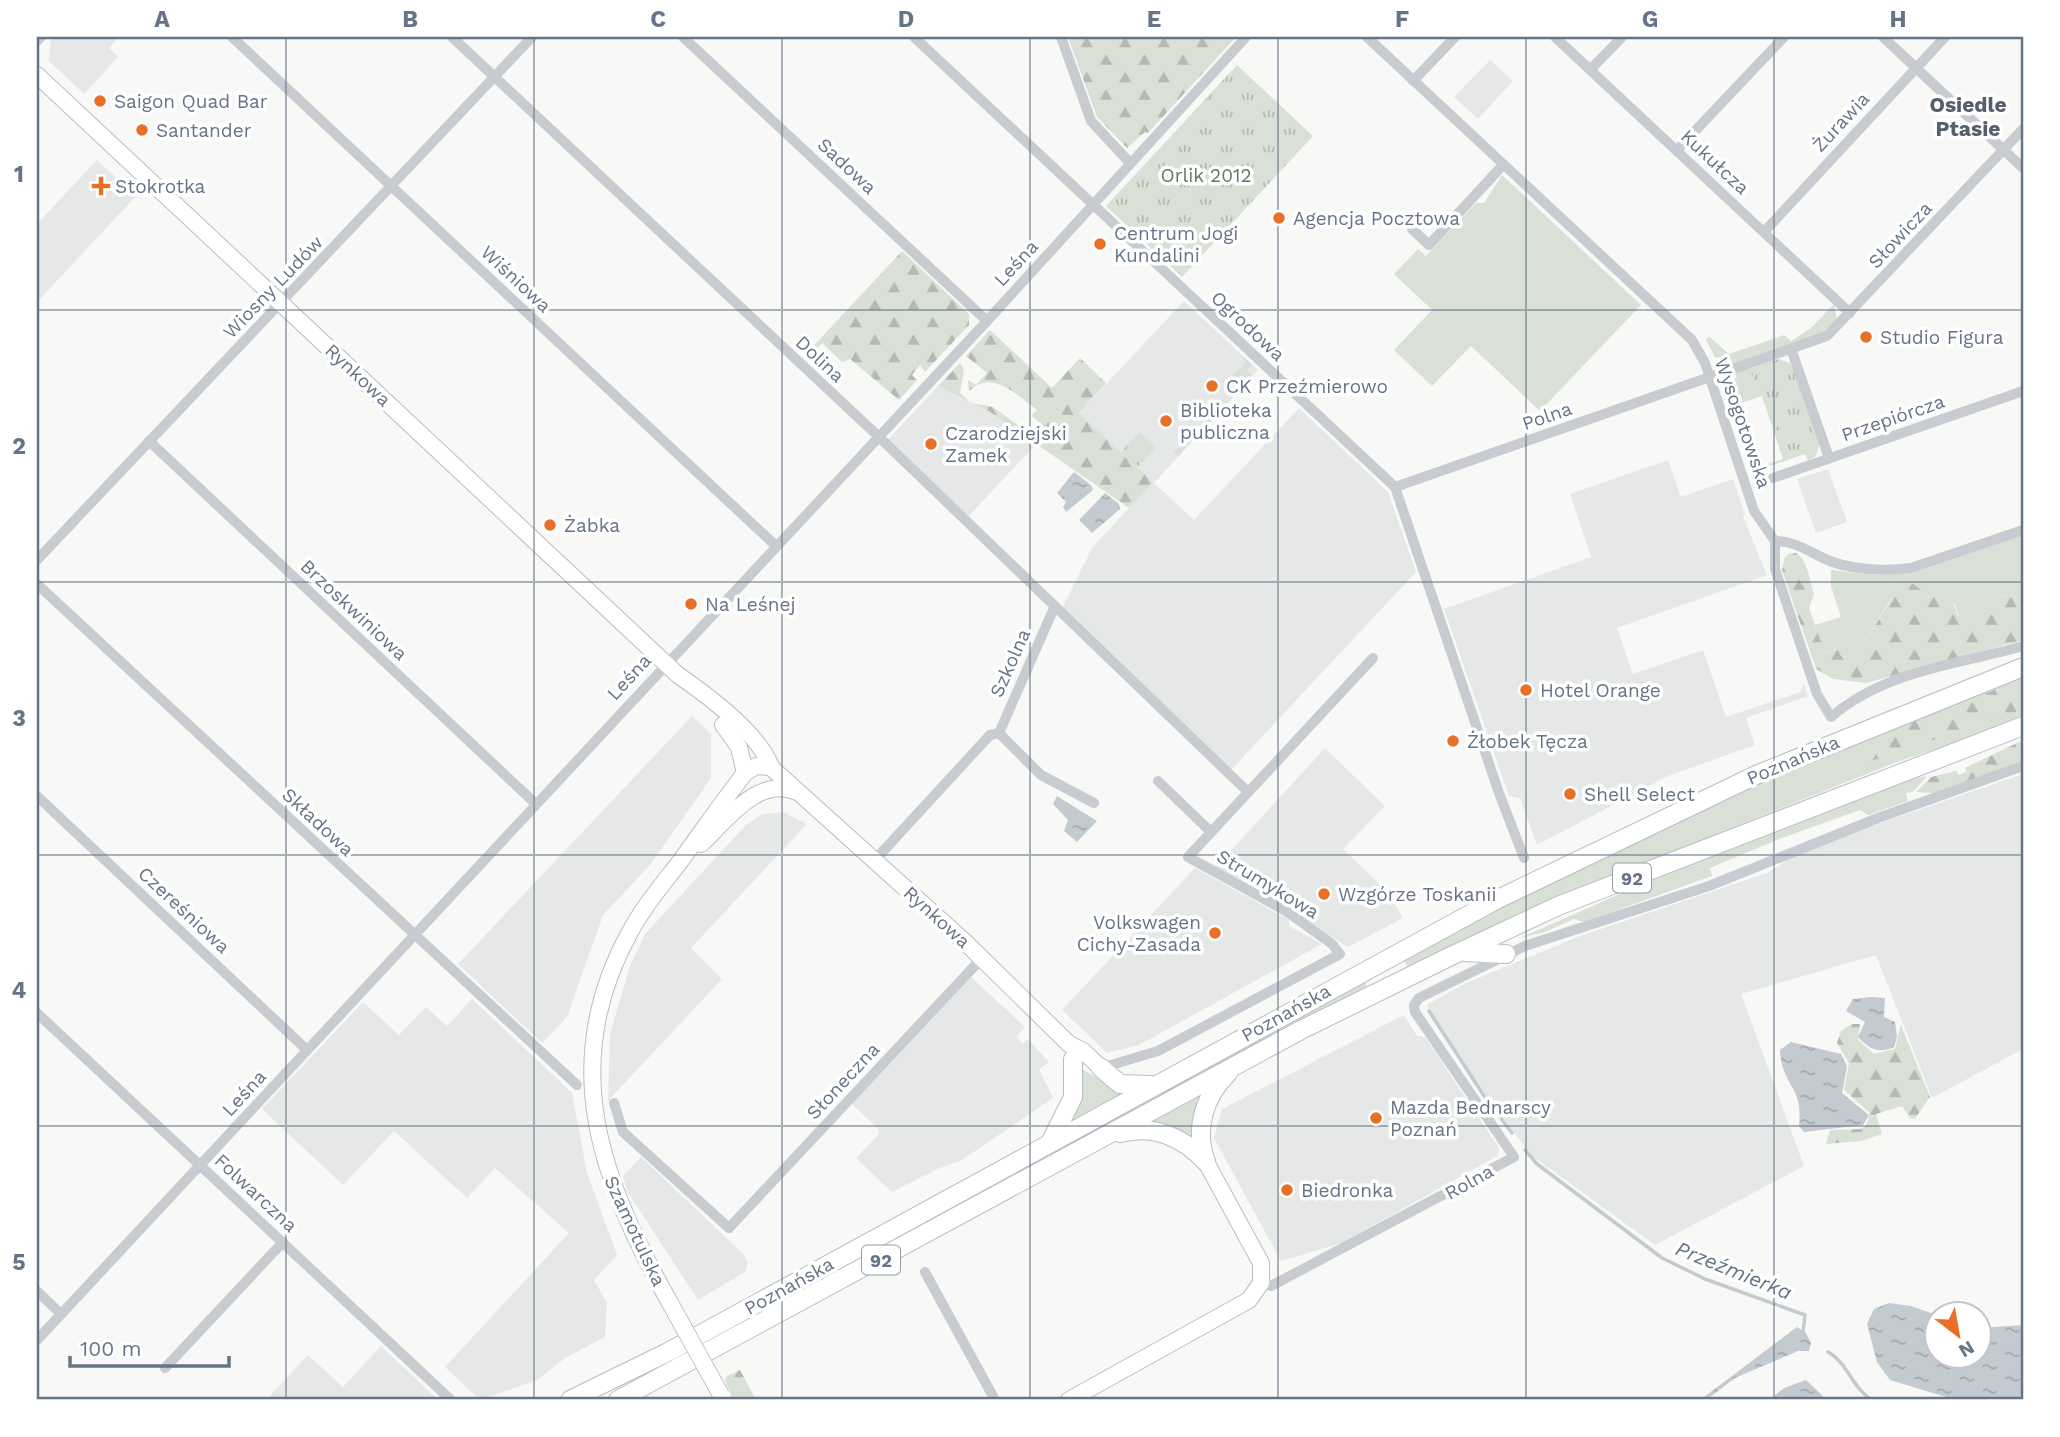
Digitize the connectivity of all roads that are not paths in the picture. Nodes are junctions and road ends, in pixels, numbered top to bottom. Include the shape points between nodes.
1 (41, 37) edge
2 (232, 37) edge
3 (453, 37) edge
4 (532, 37) edge
5 (683, 37) edge
6 (914, 37) edge
7 (1061, 37) edge
8 (1246, 37) edge
9 (1367, 37) edge
10 (1455, 37) edge
11 (1555, 37) edge
12 (1622, 37) edge
13 (1784, 37) edge
14 (1883, 37) edge
15 (1945, 37) edge
16 (37, 41) edge
17 (1916, 67) junction
18 (1591, 69) junction
19 (37, 75) edge
20 (495, 77) junction
21 (1413, 81) junction
22 (2023, 129) edge
23 (2004, 149) junction
24 (1677, 150) junction
25 (1130, 163) junction
26 (1503, 165) junction
27 (2023, 168) edge
28 (392, 187) junction
29 (1092, 205) junction
30 (1412, 229) dead end
31 (1764, 232) junction
32 (282, 304) junction
33 (1850, 313) junction
34 (987, 321) junction
35 (1791, 349) junction
36 (1710, 377) junction
37 (2023, 391) edge
38 (878, 436) junction
39 (149, 442) junction
40 (1829, 458) junction
41 (1773, 478) dead end
42 (1395, 487) junction
43 (2023, 530) edge
44 (1775, 541) junction
45 (776, 546) junction
46 (37, 560) edge
47 (37, 584) edge
48 (1054, 608) junction
49 (2023, 646) edge
50 (1373, 658) dead end
51 (2023, 667) edge
52 (672, 669) junction
53 (723, 725) junction
54 (2023, 726) edge
55 (999, 733) junction
56 (2023, 766) edge
57 (771, 767) junction
58 (745, 773) junction
59 (1158, 781) dead end
60 (1248, 792) junction
61 (800, 794) junction
62 (37, 796) edge
63 (751, 797) junction
64 (1094, 803) dead end
65 (536, 804) junction
66 (1212, 832) junction
67 (1524, 858) dead end
68 (680, 861) junction
69 (874, 861) junction
70 (416, 934) junction
71 (1340, 954) joint
72 (1506, 954) junction
73 (1448, 957) junction
74 (982, 958) junction
75 (37, 1013) edge
76 (307, 1050) junction
77 (1071, 1052) junction
78 (1245, 1060) junction
79 (1101, 1068) junction
80 (577, 1085) dead end
81 (1155, 1085) junction
82 (614, 1103) dead end
83 (1050, 1143) junction
84 (1090, 1144) junction
85 (1206, 1162) junction
86 (200, 1165) junction
87 (283, 1242) junction
88 (925, 1272) dead end
89 (1261, 1283) junction
90 (37, 1291) edge
91 (61, 1314) junction
92 (37, 1340) edge
93 (165, 1368) dead end
94 (722, 1398) edge
95 (451, 1400) edge
96 (570, 1400) edge
97 (618, 1400) edge
98 (995, 1400) edge
99 (1069, 1400) edge

1 - 16 street
2 - 28 street, Wiśniowa
3 - 20 street, Dolina
4 - 20 street, Wiosny Ludów
5 - 34 street, Sadowa
6 - 29 street, Ogrodowa
7 - 25 street via 1091,121
8 - 25 street, Leśna
9 - 21 street, Wysogotowska
10 - 21 street
11 - 18 street, Kukułcza
12 - 18 street
13 - 24 street
14 - 17 street
15 - 17 street, Żurawia
17 - 23 street
17 - 31 street, Żurawia
18 - 24 street, Kukułcza
19 - 32 street, Rynkowa
20 - 28 street, Wiosny Ludów
20 - 38 street, Dolina
21 - 26 street, Wysogotowska
22 - 23 street, Słowicza
23 - 27 street
23 - 33 street, Słowicza
24 - 31 street, Kukułcza
25 - 29 street, Leśna
26 - 30 street via 1429,245
26 - 36 street, Wysogotowska via 1678,323 1699,350
28 - 32 street, Wiosny Ludów
28 - 45 street, Wiśniowa
29 - 34 street, Leśna
29 - 42 street, Ogrodowa
31 - 33 street, Kukułcza
32 - 39 street, Wiosny Ludów
32 - 52 street, Rynkowa
33 - 35 street, Słowicza via 1827,337
34 - 38 street, Leśna
35 - 36 street, Słowicza
35 - 40 street
36 - 42 street, Polna
36 - 44 street, Wysogotowska via 1754,511
37 - 40 street, Przepiórcza
38 - 45 street, Leśna
38 - 48 street, Dolina
39 - 46 street, Wiosny Ludów
39 - 65 street, Brzoskwiniowa
40 - 41 street, Przepiórcza
42 - 67 street, Ogrodowa
43 - 44 street via 1894,570 1842,565 1796,543
44 - 49 street via 1775,569 1817,694 1831,717 1885,683
45 - 52 street, Leśna
47 - 70 street, Składowa
48 - 55 street, Szkolna
48 - 60 street, Dolina
50 - 60 street
51 - 81 main road, Poznańska / 92 via 1756,775 1602,847 1456,920
52 - 53 street, Rynkowa
52 - 57 street, Rynkowa via 758,743
52 - 65 street, Leśna
53 - 57 street, Rynkowa
53 - 58 street via 740,750
54 - 73 main road, Poznańska / 92 via 1558,906
55 - 64 street via 1041,775
55 - 69 street via 990,734
56 - 72 street via 1709,886
57 - 58 street via 756,766
57 - 61 street, Rynkowa
57 - 63 street, Szamotulska
58 - 68 street, Szamotulska
59 - 66 street
60 - 66 street
61 - 63 street, Szamotulska via 772,788
61 - 69 street, Rynkowa
62 - 76 street, Czereśniowa
63 - 68 street, Szamotulska
65 - 70 street, Leśna
66 - 71 street, Strumykowa via 1188,857 1286,911
68 - 94 street, Szamotulska, bridge via 647,903 621,949 601,1006 593,1066 595,1120 607,1172 627,1222
69 - 74 street, Rynkowa
70 - 76 street, Leśna
70 - 80 street, Składowa
71 - 79 street, Poznańska via 1158,1051
72 - 73 main road via 1474,951
72 - 89 street, Rolna via 1414,1005 1514,1157 1299,1273 1271,1286
73 - 78 main road, Poznańska / 92
74 - 77 street, Rynkowa
74 - 82 street, Słoneczna via 729,1228 623,1132
75 - 86 street, Folwarczna
76 - 86 street, Leśna
77 - 79 street, Rynkowa via 1083,1051
77 - 83 main road via 1073,1097
78 - 84 main road, Poznańska / 92
78 - 85 main road via 1219,1083 1205,1105 1201,1134
79 - 81 main road via 1123,1085
81 - 83 main road, Poznańska / 92
83 - 96 main road, Poznańska / 92 via 668,1352
84 - 85 main road via 1126,1132 1150,1130 1179,1139
84 - 97 main road, Poznańska / 92
85 - 89 street via 1261,1263
86 - 87 street, Folwarczna
86 - 91 street, Leśna
87 - 93 street
87 - 95 street, Folwarczna
88 - 98 street
89 - 99 street via 1249,1300
90 - 91 street
91 - 92 street, Leśna

